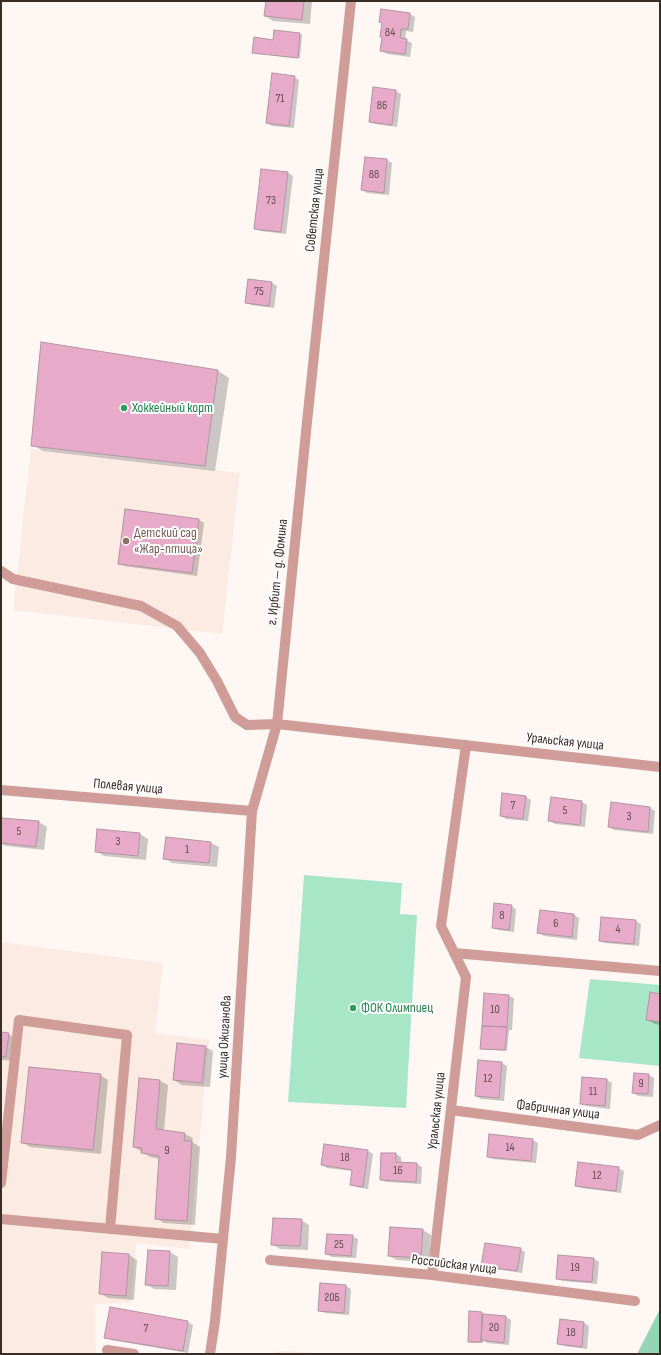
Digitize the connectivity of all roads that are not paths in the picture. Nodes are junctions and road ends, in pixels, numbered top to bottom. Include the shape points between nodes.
1 (351, 1) edge
2 (307, 422) joint
3 (1, 571) edge
4 (277, 724) junction
5 (466, 745) junction
6 (660, 767) edge
7 (1, 790) edge
8 (252, 811) junction
9 (454, 952) junction
10 (660, 971) edge
11 (451, 1110) junction
12 (660, 1125) edge
13 (1, 1183) edge
14 (1, 1219) edge
15 (110, 1229) junction
16 (223, 1239) junction
17 (270, 1260) dead end
18 (432, 1275) junction
19 (635, 1301) dead end
20 (107, 1350) dead end
21 (134, 1354) edge
22 (210, 1354) edge

1 - 2 street, Советская улица
2 - 4 street, г. Ирбит — д. Фомина
3 - 4 street, Уральская улица via 13,579 141,606 177,626 200,653 234,717 247,725
4 - 5 street, Уральская улица
4 - 8 street, улица Ожиганова
5 - 6 street, Уральская улица
5 - 9 street, Уральская улица via 441,926
7 - 8 street, Полевая улица
8 - 16 street, улица Ожиганова via 231,1157
9 - 10 street
9 - 11 street, Уральская улица via 466,977
11 - 12 street, Фабричная улица via 638,1135
11 - 18 street, Уральская улица
13 - 15 street via 19,1020 127,1035
14 - 15 street
15 - 16 street
16 - 22 street, улица Ожиганова
17 - 18 street, Российская улица
18 - 19 street, Российская улица
20 - 21 street

